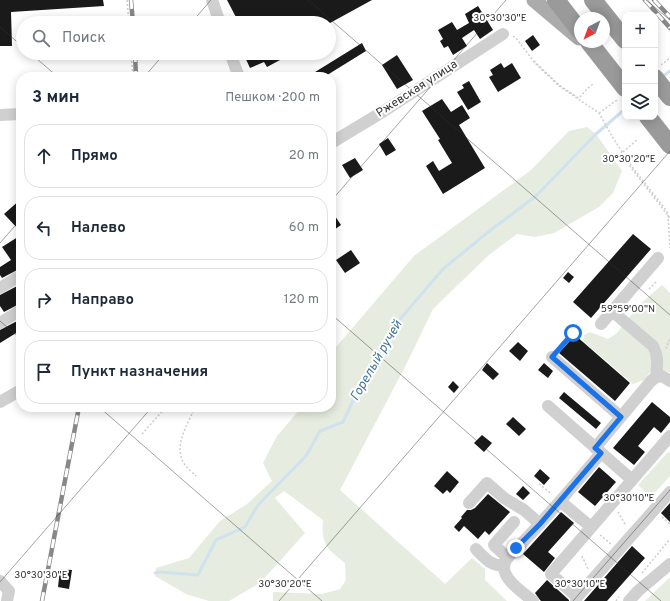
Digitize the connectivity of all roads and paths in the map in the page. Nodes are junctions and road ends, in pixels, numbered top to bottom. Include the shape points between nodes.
1 (127, 0) edge
2 (212, 0) edge
3 (534, 0) edge
4 (556, 0) edge
5 (593, 0) edge
6 (128, 16) edge
7 (218, 16) edge
8 (574, 23) edge
9 (503, 34) joint
10 (574, 34) edge
11 (622, 36) edge
12 (593, 48) edge
13 (670, 58) edge
14 (132, 60) edge
15 (233, 60) edge
16 (534, 61) junction
17 (133, 72) edge
18 (237, 72) edge
19 (658, 72) edge
20 (594, 84) dead end
21 (622, 93) edge
22 (670, 97) edge
23 (579, 98) junction
24 (581, 101) junction
25 (599, 113) junction
26 (16, 114) edge
27 (0, 115) edge
28 (650, 120) edge
29 (638, 139) dead end
30 (336, 140) edge
31 (618, 145) junction
32 (670, 145) edge
33 (623, 152) junction
34 (668, 214) junction
35 (670, 218) edge
36 (670, 248) edge
37 (658, 258) dead end
38 (16, 278) edge
39 (656, 282) dead end
40 (650, 284) dead end
41 (653, 286) junction
42 (0, 288) edge
43 (650, 289) dead end
44 (612, 311) junction
45 (16, 313) edge
46 (0, 323) edge
47 (601, 324) dead end
48 (573, 333) dead end
49 (552, 357) joint
50 (656, 377) junction
51 (670, 381) edge
52 (16, 393) edge
53 (0, 402) edge
54 (548, 406) dead end
55 (162, 412) edge
56 (193, 412) edge
57 (621, 417) junction
58 (142, 434) dead end
59 (670, 436) edge
60 (598, 451) junction
61 (196, 476) dead end
62 (631, 479) junction
63 (539, 484) dead end
64 (670, 492) edge
65 (560, 501) junction
66 (612, 502) junction
67 (469, 503) dead end
68 (514, 522) dead end
69 (540, 524) junction
70 (591, 527) junction
71 (632, 535) junction
72 (670, 538) edge
73 (576, 544) junction
74 (476, 549) dead end
75 (618, 550) junction
76 (506, 562) junction
77 (670, 564) edge
78 (641, 574) dead end
79 (0, 580) edge
80 (592, 580) junction
81 (625, 598) edge
82 (576, 599) edge
83 (7, 601) edge
84 (533, 601) edge
85 (616, 601) edge

1 - 6 path
2 - 7 street
3 - 10 main road
4 - 8 highway
5 - 11 highway
9 - 16 path via 516,38
9 - 30 street, Ржевская улица
12 - 21 highway
13 - 19 path
14 - 17 path
15 - 18 street
16 - 23 path via 564,89
16 - 24 path via 563,90
19 - 22 highway
20 - 23 path
21 - 25 path
23 - 24 path
24 - 25 path
25 - 31 path
26 - 27 street
28 - 32 highway
29 - 33 path
31 - 33 path
31 - 34 path via 632,170
33 - 34 path
34 - 35 path
34 - 36 path
37 - 44 street
38 - 42 street
39 - 41 path
40 - 41 path
41 - 43 path
44 - 47 street
44 - 50 street via 653,346 658,361
45 - 46 street
48 - 49 path
49 - 57 street
50 - 51 street via 662,376
50 - 57 street
52 - 53 street
54 - 60 street
55 - 58 path
56 - 61 path via 181,439 180,455
57 - 60 street
59 - 62 street
60 - 62 street
60 - 65 street
62 - 66 street
63 - 65 path
64 - 71 street
65 - 69 street
65 - 70 street
66 - 70 street
66 - 71 path
67 - 69 street via 487,483
68 - 76 street via 494,545
69 - 76 street
70 - 73 street
70 - 75 path
71 - 75 street
72 - 78 path
73 - 80 path
73 - 82 street via 551,574
74 - 76 street via 492,564 498,566
75 - 80 street
76 - 84 street via 505,574
77 - 81 street via 638,591
79 - 83 street via 9,591
80 - 82 street
81 - 85 path

